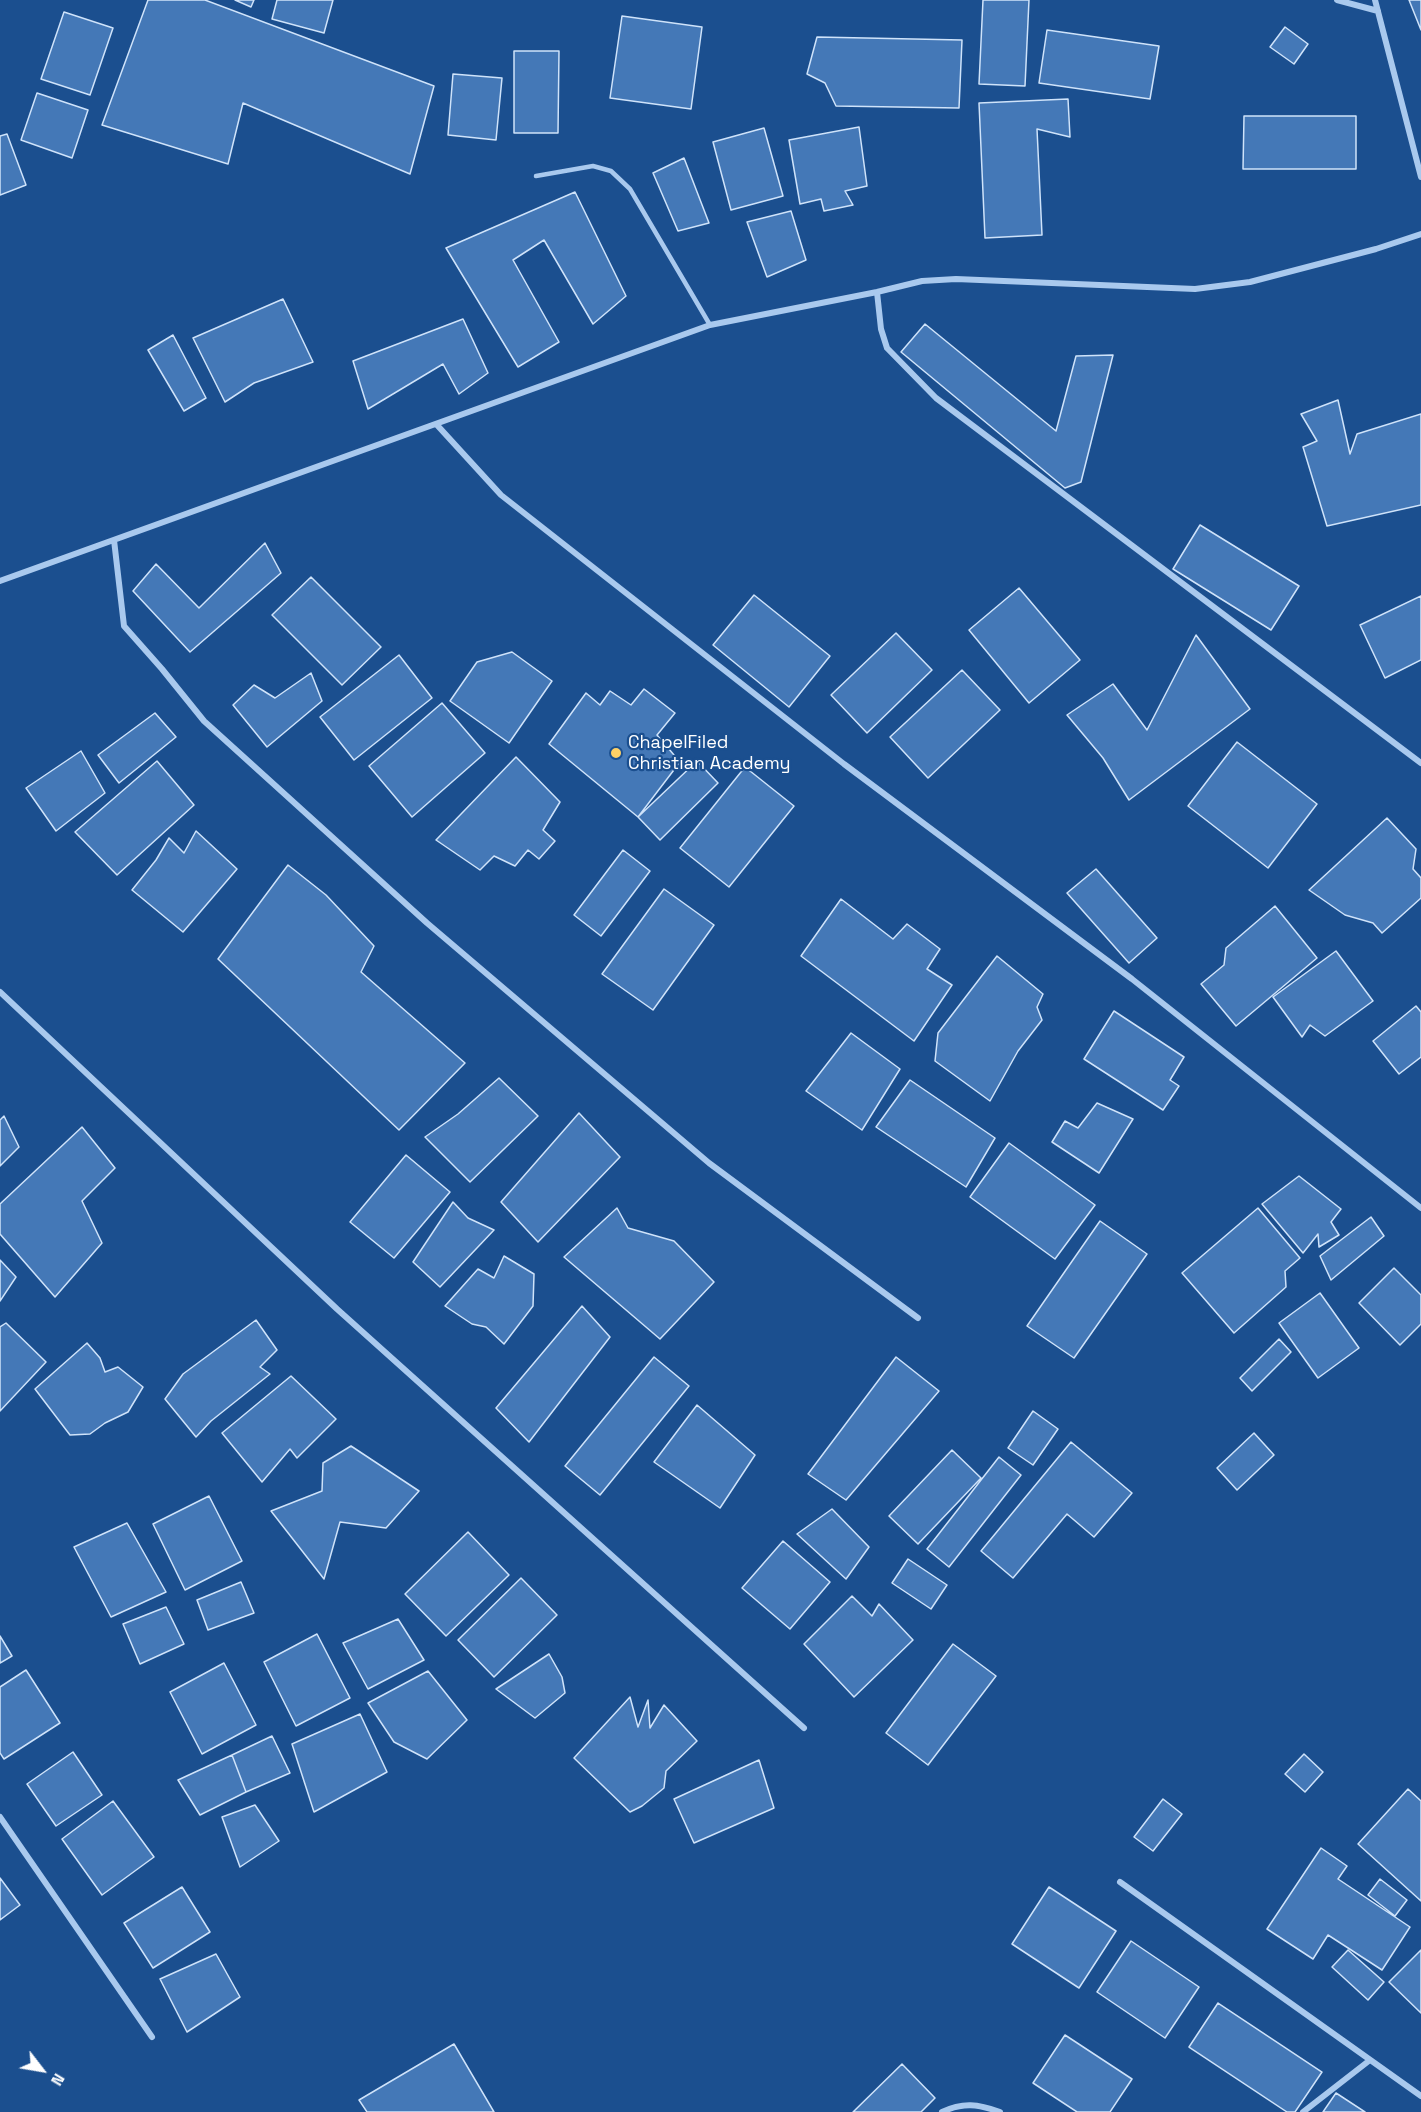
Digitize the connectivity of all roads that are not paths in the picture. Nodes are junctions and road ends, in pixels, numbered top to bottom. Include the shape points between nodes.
1 (1337, 0) edge
2 (1375, 0) edge
3 (1378, 11) junction
4 (536, 176) dead end
5 (1421, 177) edge
6 (1421, 234) edge
7 (877, 292) junction
8 (710, 325) junction
9 (437, 424) junction
10 (114, 540) junction
11 (0, 581) edge
12 (1421, 763) edge
13 (0, 992) edge
14 (1421, 1208) edge
15 (918, 1318) dead end
16 (804, 1728) dead end
17 (0, 1816) edge
18 (1120, 1882) dead end
19 (152, 2037) dead end
20 (1370, 2060) junction
21 (1421, 2096) edge
22 (942, 2112) edge
23 (999, 2112) edge
24 (1303, 2112) edge

1 - 3 street
2 - 3 street
3 - 5 street
4 - 8 lane via 593,166 611,171 630,189
6 - 7 street via 1250,282 1195,289 956,279 922,281
7 - 8 street
7 - 12 street via 887,348 936,398
8 - 9 street
9 - 10 street
9 - 14 street via 501,495 844,764 1132,979
10 - 11 street
10 - 15 street via 124,626 204,721 427,923 709,1163
13 - 16 street via 337,1309
17 - 19 street
18 - 20 street
20 - 21 street
20 - 24 street
22 - 23 street via 957,2105 976,2105

